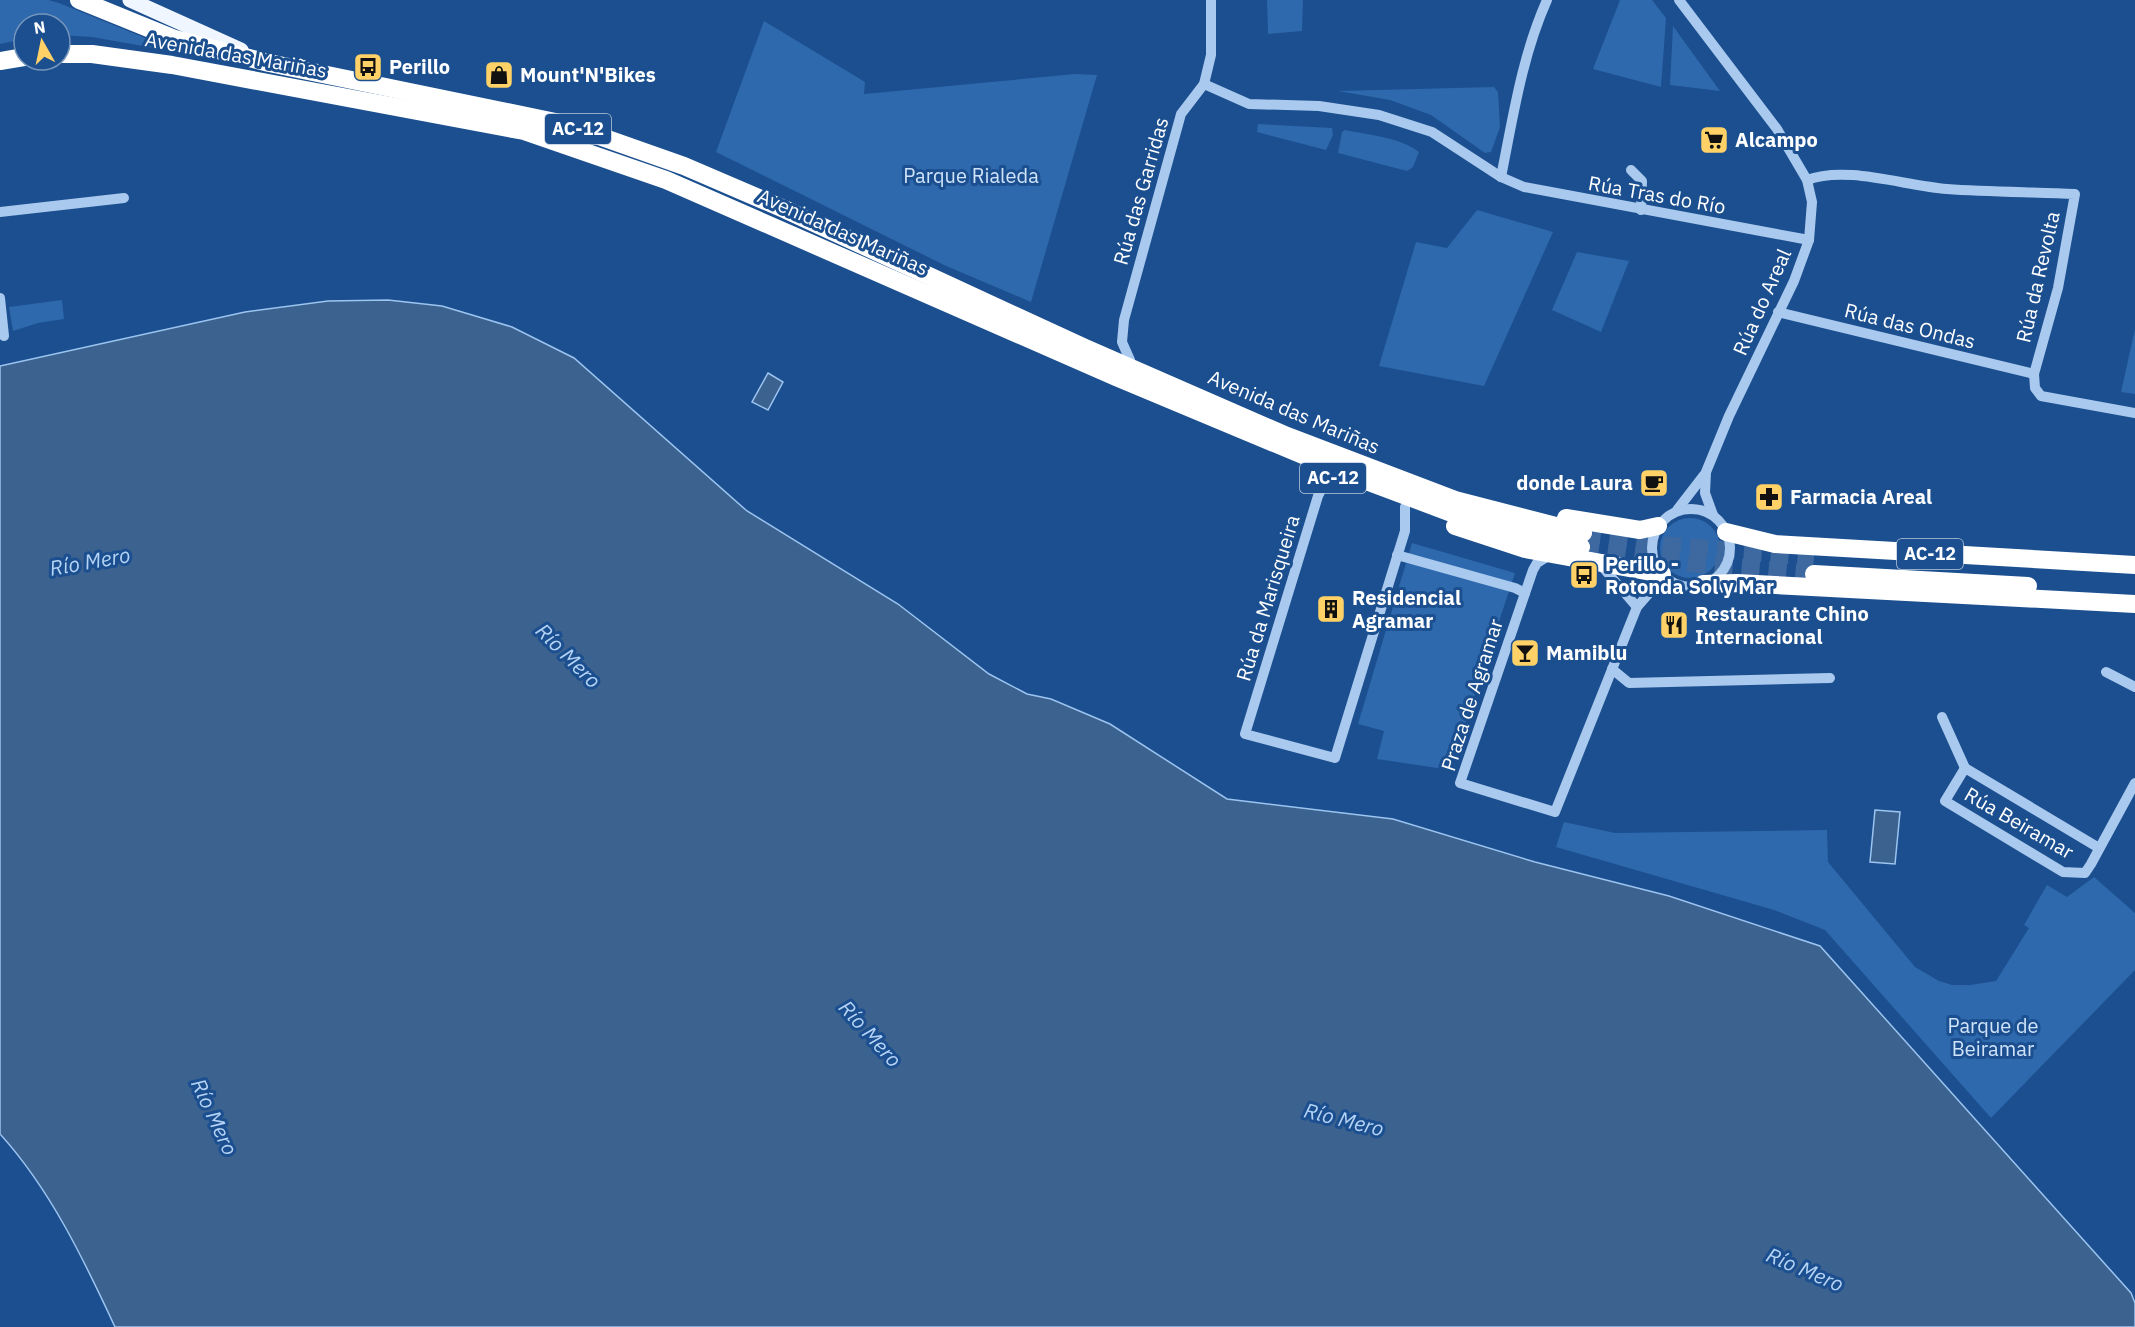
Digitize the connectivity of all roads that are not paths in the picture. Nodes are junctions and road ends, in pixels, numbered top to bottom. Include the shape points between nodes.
1 (79, 0) edge
2 (130, 0) edge
3 (1211, 0) edge
4 (1547, 0) edge
5 (1679, 0) edge
6 (72, 54) edge
7 (268, 63) junction
8 (1204, 84) junction
9 (1631, 170) dead end
10 (1501, 177) junction
11 (1807, 180) junction
12 (124, 198) dead end
13 (1641, 210) junction
14 (0, 212) edge
15 (1809, 240) junction
16 (0, 298) edge
17 (1778, 312) junction
18 (1052, 332) junction
19 (1020, 334) junction
20 (4, 336) dead end
21 (1130, 360) junction
22 (2034, 374) junction
23 (2135, 413) edge
24 (1706, 472) junction
25 (1333, 478) junction
26 (1405, 507) junction
27 (1675, 512) junction
28 (1713, 515) junction
29 (1658, 526) junction
30 (1726, 532) junction
31 (1550, 554) junction
32 (1397, 555) junction
33 (1600, 564) junction
34 (2135, 565) edge
35 (1663, 575) junction
36 (2135, 576) edge
37 (1703, 584) junction
38 (2135, 592) edge
39 (1525, 593) junction
40 (2135, 604) edge
41 (1637, 608) junction
42 (1612, 669) junction
43 (2106, 672) dead end
44 (1830, 678) dead end
45 (2135, 687) edge
46 (1942, 717) dead end
47 (1965, 768) junction
48 (2135, 783) edge
49 (2098, 848) junction

1 - 7 highway, Avenida das Mariñas / AC-12 via 175,39
2 - 7 main road
3 - 8 street, Rúa das Garridas via 1211,55
4 - 10 street via 1523,68
5 - 11 street, Rúa do Areal via 1777,129
6 - 19 highway, Avenida das Mariñas / AC-12 via 172,65 524,131 666,180
7 - 18 highway, Avenida das Mariñas / AC-12 via 565,124 684,166
8 - 10 street, Rúa Tras do Río via 1249,104 1319,106 1379,115 1432,132
8 - 21 street, Rúa das Garridas via 1181,114 1124,320 1122,342
9 - 13 street via 1642,182
10 - 13 street, Rúa Tras do Río via 1524,188
11 - 15 street, Rúa do Areal via 1812,202
11 - 22 street, Rúa da Revolta via 1819,175 1842,175 1947,189 2075,194 2058,288
12 - 14 street
13 - 15 street, Rúa Tras do Río
15 - 17 street, Rúa do Areal
16 - 20 street
17 - 22 street, Rúa das Ondas
17 - 24 street, Rúa do Areal
18 - 19 highway, Avenida das Mariñas / AC-12 via 1401,481 1582,540 1449,512 1353,476
18 - 21 highway, AC-12
19 - 25 highway, AC-12 via 1113,383
21 - 29 highway, AC-12 via 1442,486 1591,524 1640,530
22 - 23 street, Rúa da Revolta via 2034,388 2041,396
24 - 27 street, Rúa do Areal
24 - 28 street, Rúa do Areal via 1706,502
25 - 26 highway, AC-12
25 - 32 street, Rúa da Marisqueira via 1318,496 1245,734 1335,759
26 - 31 highway, AC-12 via 1490,538
26 - 32 street via 1407,521
27 - 28 street via 1694,509
27 - 29 street
28 - 30 street
29 - 35 street via 1652,553
30 - 34 highway, AC-12 via 1775,544
30 - 37 street via 1730,547 1726,563 1717,576
31 - 33 highway, AC-12
31 - 39 street, Praza de Agramar via 1537,563
32 - 39 street
33 - 35 highway, AC-12
33 - 41 street
35 - 37 street via 1682,585
35 - 41 street
36 - 38 highway, AC-12 via 1814,566
37 - 40 highway, AC-12
39 - 42 street, Praza de Agramar via 1460,783 1555,812
41 - 42 street
42 - 44 street via 1629,683
43 - 45 street
46 - 47 street, Rúa Beiramar
47 - 49 street, Rúa Beiramar
47 - 49 street, Rúa Beiramar via 1945,801 2063,872 2085,873
48 - 49 street, Rúa Beiramar

